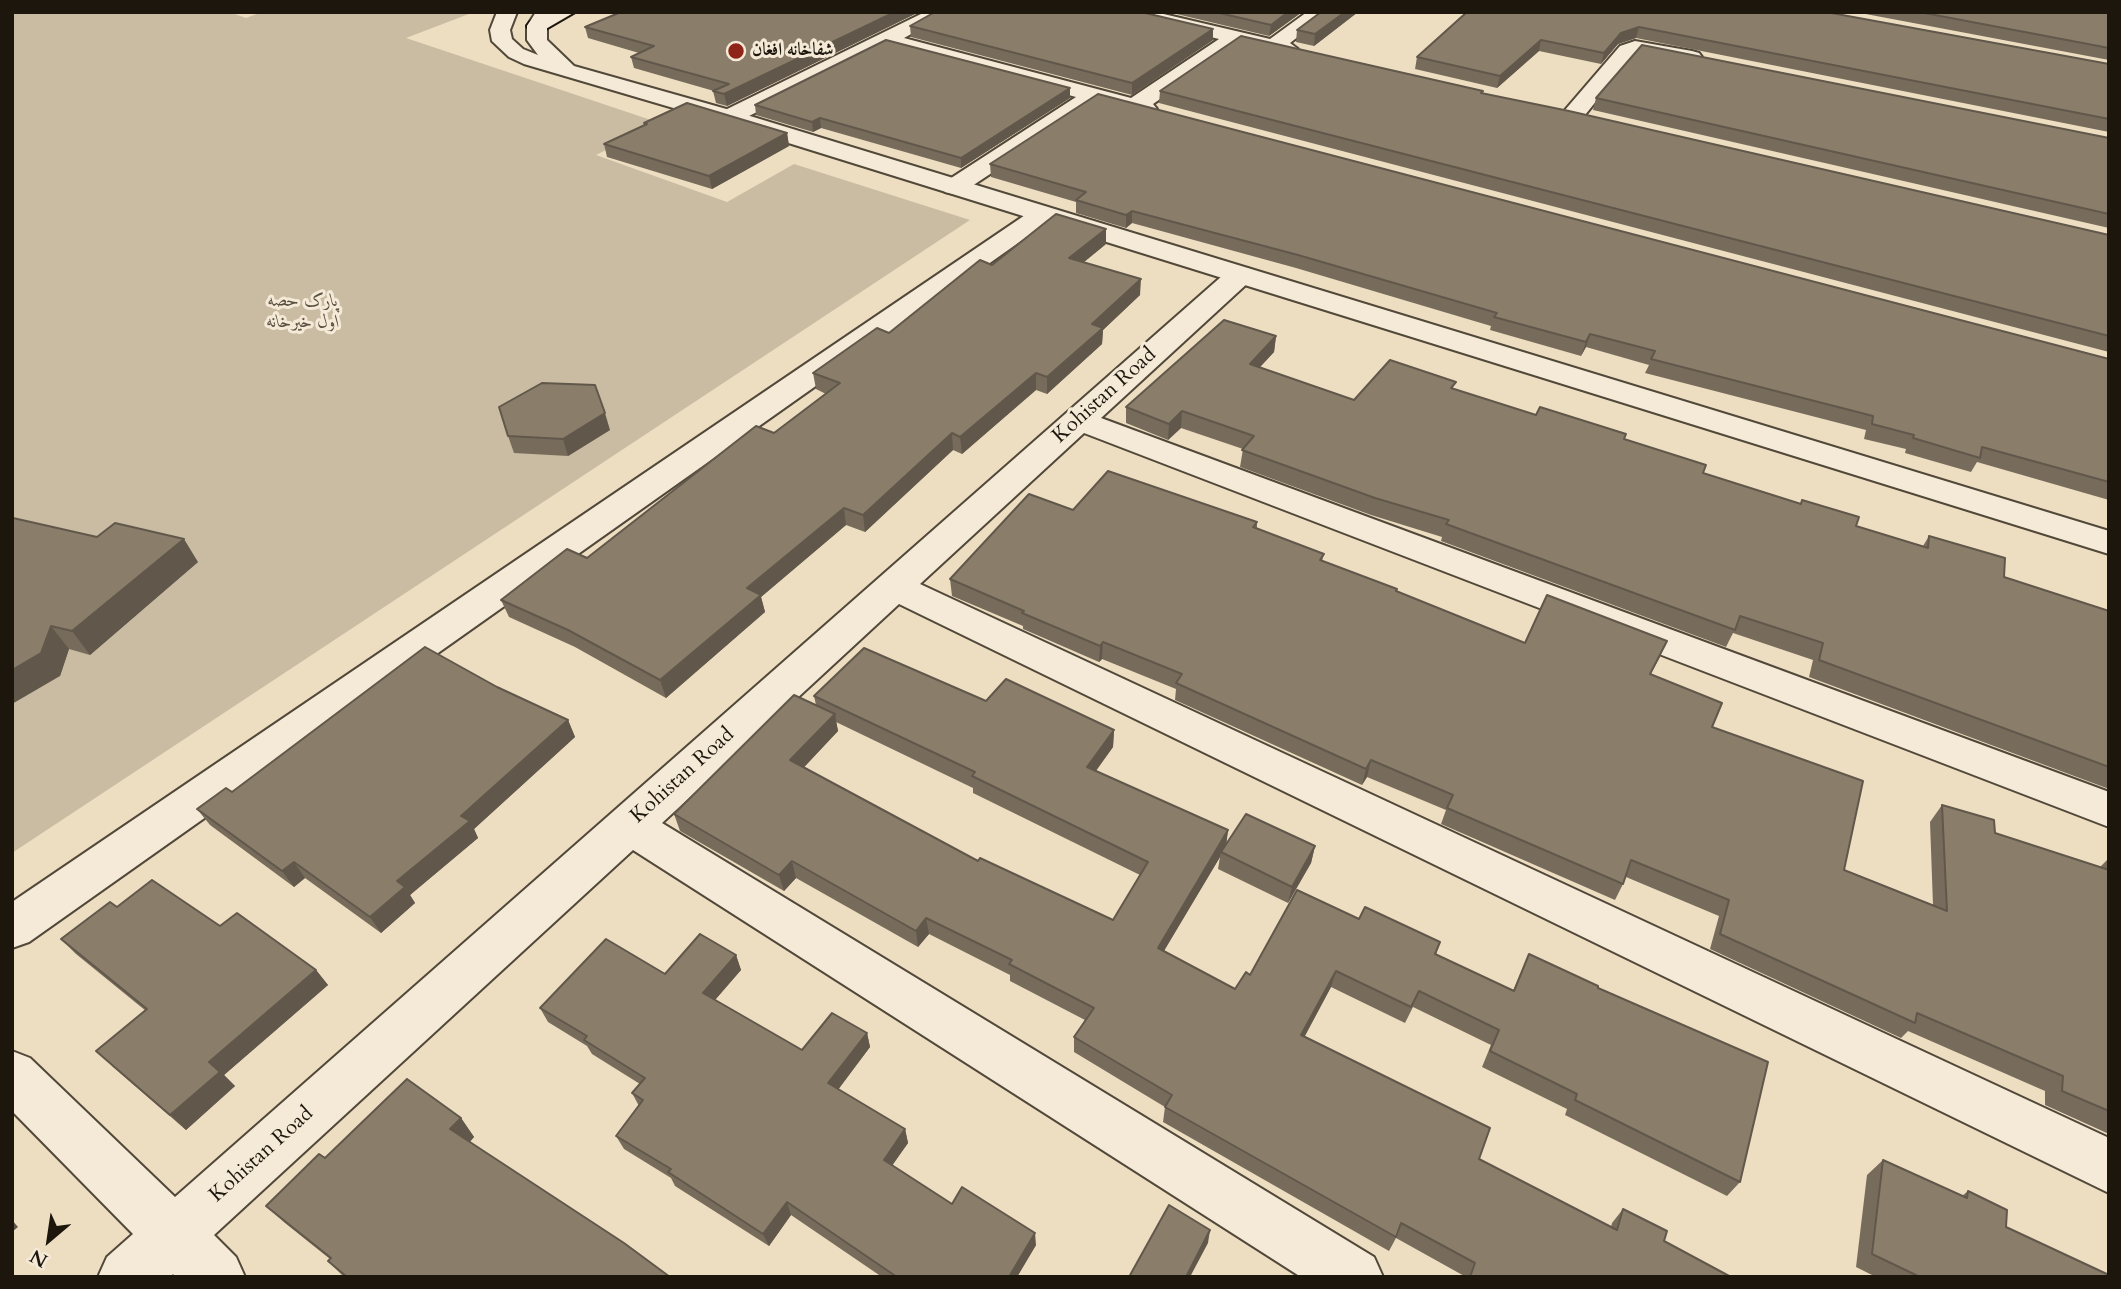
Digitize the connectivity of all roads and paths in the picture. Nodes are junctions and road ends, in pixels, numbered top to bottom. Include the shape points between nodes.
1 (507, 12) edge
2 (565, 12) edge
3 (941, 12) edge
4 (1128, 12) edge
5 (1320, 12) edge
6 (542, 19) edge
7 (1235, 37) junction
8 (886, 40) junction
9 (1273, 46) junction
10 (1312, 55) edge
11 (1718, 62) edge
12 (564, 68) junction
13 (1094, 95) junction
14 (1135, 106) junction
15 (1547, 109) edge
16 (1573, 115) junction
17 (729, 117) junction
18 (1175, 117) edge
19 (1600, 121) edge
20 (954, 187) junction
21 (1043, 214) junction
22 (1240, 275) junction
23 (1078, 420) junction
24 (2109, 543) edge
25 (894, 587) junction
26 (2109, 810) edge
27 (629, 825) junction
28 (12, 928) edge
29 (12, 1075) edge
30 (2109, 1166) edge
31 (174, 1234) junction
32 (127, 1277) edge
33 (216, 1277) edge
34 (1354, 1277) edge

1 - 12 street via 500,30 502,41 523,57
2 - 6 street
3 - 8 street
4 - 7 street
5 - 9 street
6 - 12 street via 537,40
7 - 9 street
7 - 14 street
8 - 13 street
8 - 17 street
9 - 10 street
11 - 16 street via 1635,47 1627,50
12 - 17 street
13 - 14 street
13 - 20 street
14 - 18 street
15 - 16 street
16 - 19 street
17 - 20 street
20 - 21 street
21 - 22 street
21 - 28 street
22 - 23 street, Kohistan Road
22 - 24 street
23 - 25 street, Kohistan Road
23 - 26 street
25 - 27 street, Kohistan Road
25 - 30 street
27 - 31 street, Kohistan Road
27 - 34 street
29 - 31 street
31 - 32 street, Kohistan Road
31 - 33 street

